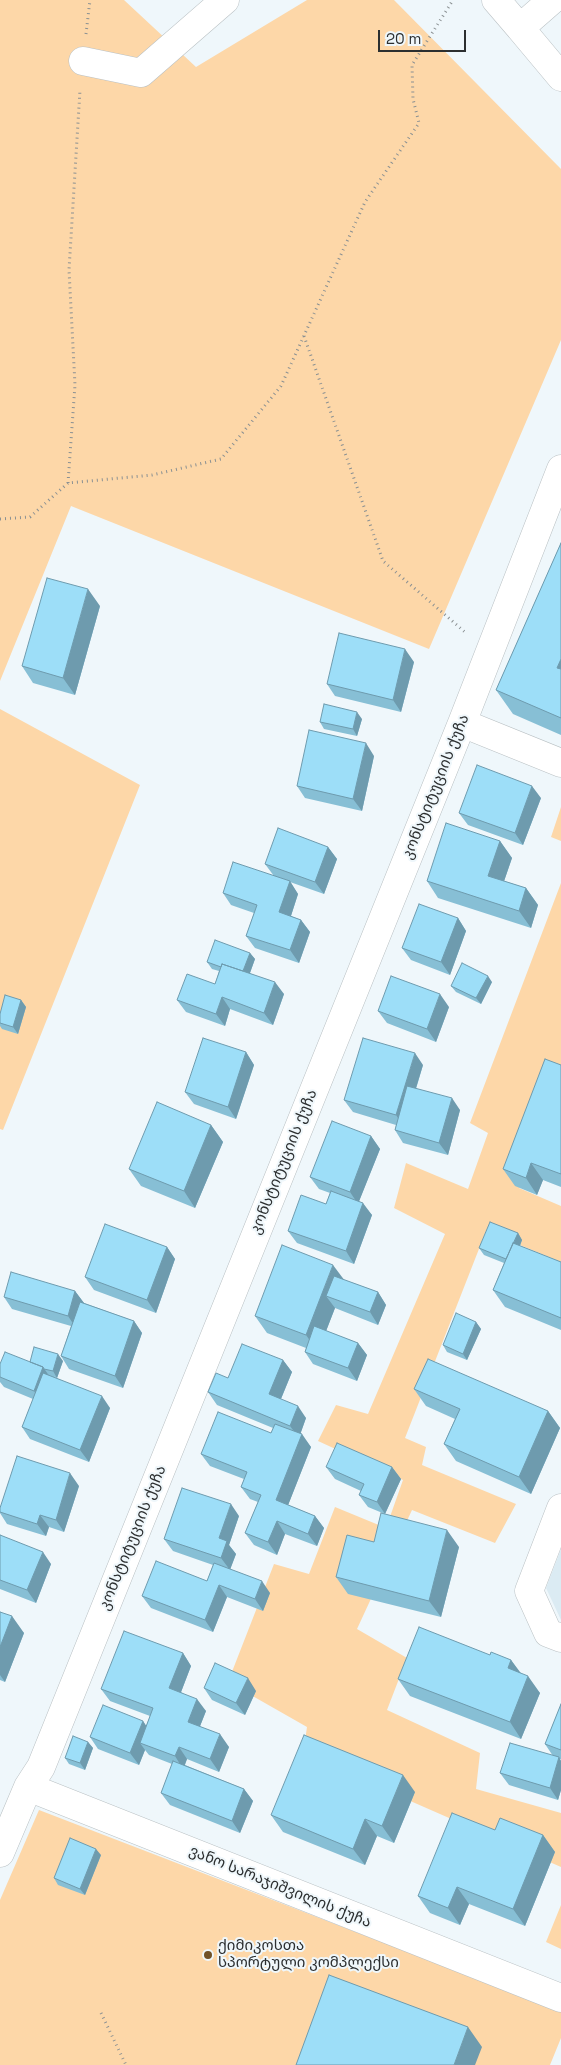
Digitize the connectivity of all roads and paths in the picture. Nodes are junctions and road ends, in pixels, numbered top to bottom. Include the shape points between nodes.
1 (90, 0) edge
2 (225, 0) edge
3 (453, 0) edge
4 (496, 0) edge
5 (552, 0) edge
6 (520, 28) junction
7 (83, 61) junction
8 (561, 77) edge
9 (304, 336) junction
10 (561, 469) edge
11 (68, 483) junction
12 (0, 519) edge
13 (489, 653) junction
14 (462, 723) junction
15 (561, 763) edge
16 (561, 1508) edge
17 (561, 1638) edge
18 (28, 1787) junction
19 (0, 1853) edge
20 (561, 1998) edge
21 (101, 2013) dead end
22 (126, 2065) edge

1 - 7 path
2 - 7 street via 141,73
3 - 9 path via 412,65 413,99 419,123 365,202
4 - 6 street
5 - 6 street
6 - 8 street
7 - 11 path via 69,270 75,385
9 - 11 path via 281,386 221,459 152,475
9 - 13 path via 383,561
10 - 13 street, კონსტიტუციის ქუჩა
11 - 12 path via 30,517
13 - 14 street, კონსტიტუციის ქუჩა
14 - 15 street
14 - 18 street, კონსტიტუციის ქუჩა via 40,1767
16 - 17 street via 529,1591 548,1633
18 - 19 street, კონსტიტუციის ქუჩა
18 - 20 street, ვანო სარაჯიშვილის ქუჩა
21 - 22 path

